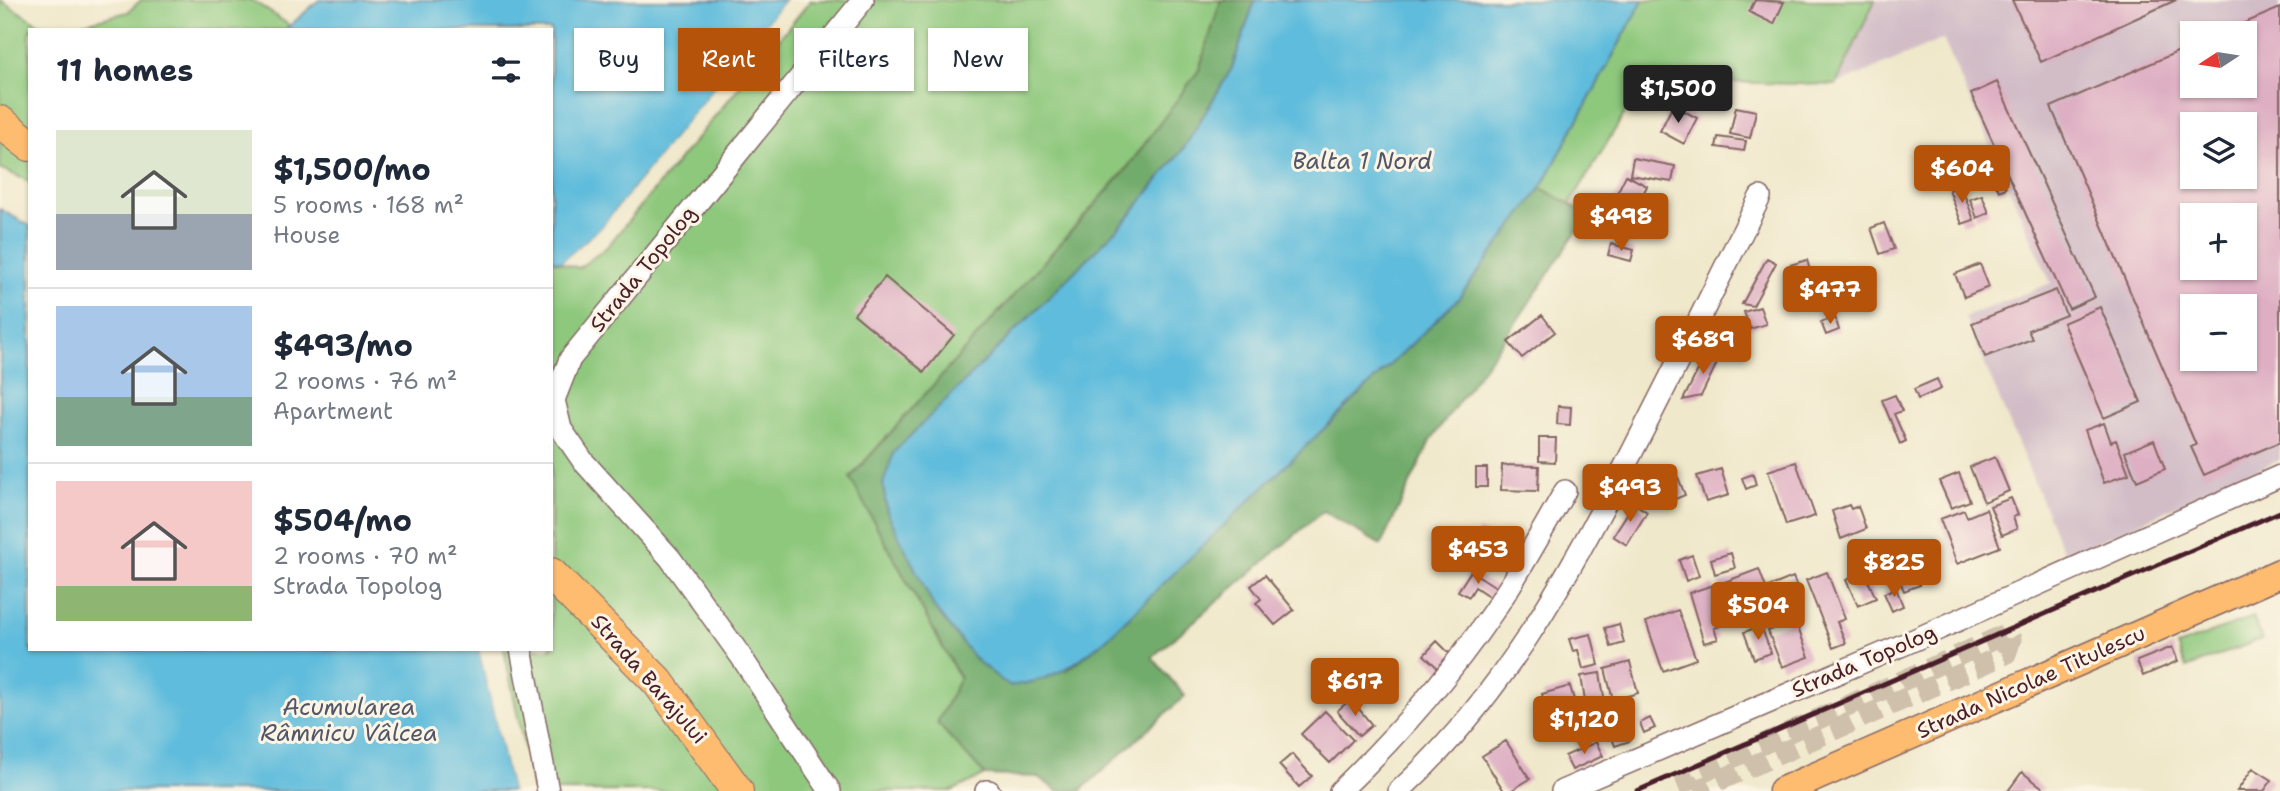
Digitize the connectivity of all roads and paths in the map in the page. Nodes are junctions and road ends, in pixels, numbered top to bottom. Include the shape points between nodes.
1 (863, 0) edge
2 (0, 122) edge
3 (28, 143) edge
4 (1759, 197) dead end
5 (2280, 476) edge
6 (1565, 491) dead end
7 (2280, 573) edge
8 (553, 576) edge
9 (521, 651) edge
10 (1785, 790) edge
11 (548, 791) edge
12 (737, 791) edge
13 (830, 791) edge
14 (1340, 791) edge
15 (1399, 791) edge
16 (1562, 791) edge

1 - 13 street, Strada Topolog via 570,359 554,400 561,429 583,461 670,558
2 - 3 highway
4 - 15 street via 1570,572 1475,711
5 - 16 street, Strada Topolog
6 - 14 street via 1508,590 1456,663 1401,730
7 - 10 main road, Strada Nicolae Titulescu
8 - 12 highway, Strada Barajului via 658,682
9 - 11 street

